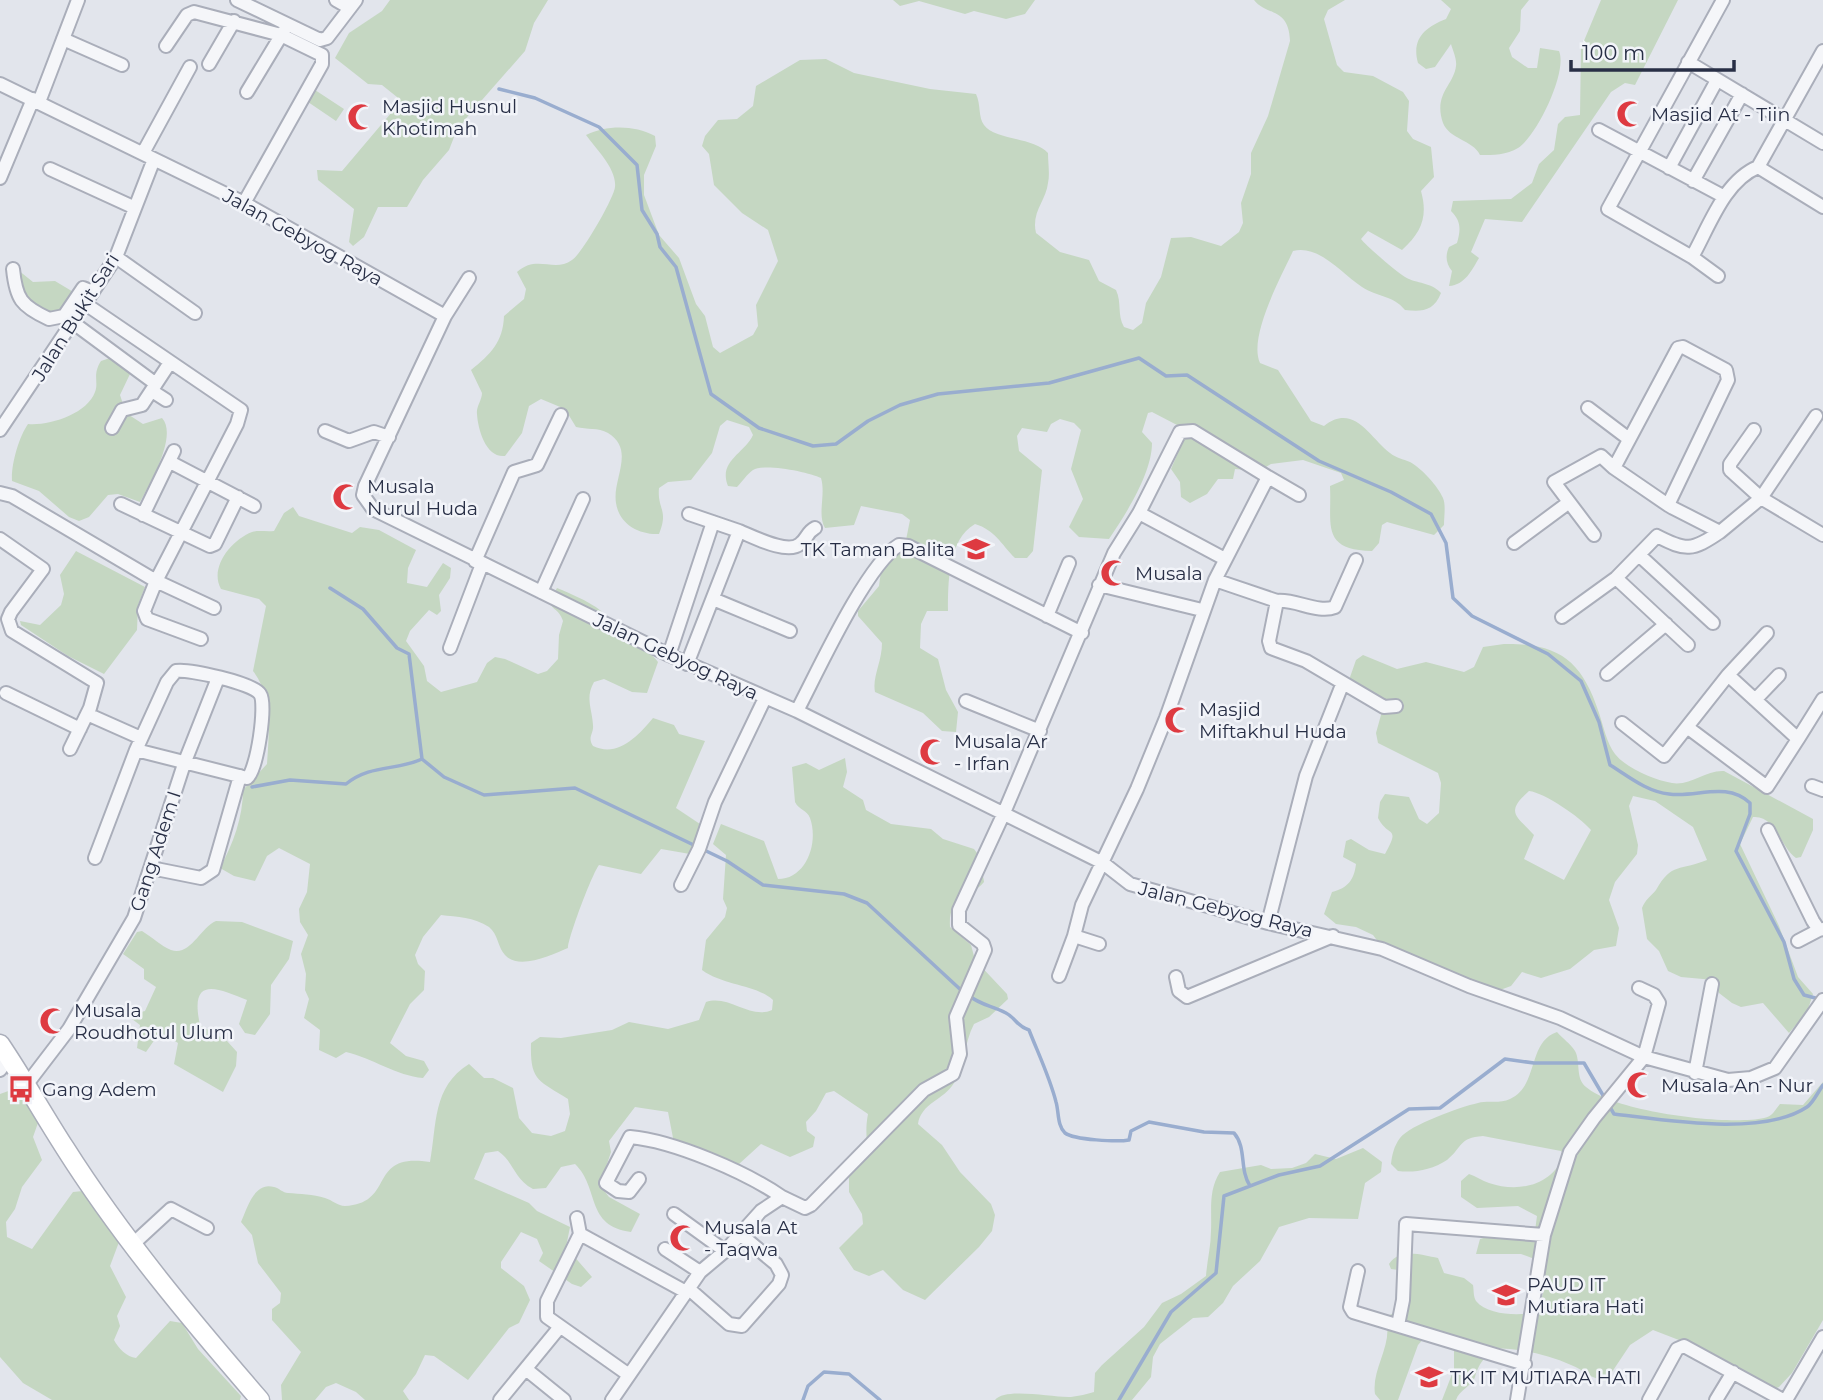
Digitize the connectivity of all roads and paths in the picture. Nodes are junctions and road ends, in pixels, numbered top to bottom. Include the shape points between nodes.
1 (78, 0) edge
2 (237, 0) edge
3 (336, 0) edge
4 (1723, 0) edge
5 (353, 4) edge
6 (234, 21) junction
7 (284, 30) junction
8 (63, 39) junction
9 (166, 46) dead end
10 (1823, 51) edge
11 (1688, 62) junction
12 (122, 65) dead end
13 (208, 65) dead end
14 (190, 67) dead end
15 (1818, 74) edge
16 (1717, 80) junction
17 (0, 84) edge
18 (247, 92) dead end
19 (1742, 94) junction
20 (36, 101) junction
21 (1784, 120) junction
22 (1599, 130) dead end
23 (1823, 143) edge
24 (1637, 152) junction
25 (148, 156) junction
26 (1758, 167) junction
27 (1669, 168) junction
28 (50, 169) dead end
29 (0, 178) edge
30 (1693, 181) junction
31 (1721, 195) dead end
32 (244, 203) junction
33 (133, 207) junction
34 (1823, 208) edge
35 (116, 257) junction
36 (1692, 257) junction
37 (13, 269) dead end
38 (1718, 276) dead end
39 (469, 278) dead end
40 (93, 292) junction
41 (84, 303) junction
42 (195, 313) dead end
43 (445, 316) junction
44 (68, 319) junction
45 (169, 364) junction
46 (154, 387) junction
47 (166, 400) dead end
48 (1588, 408) dead end
49 (561, 415) dead end
50 (1816, 416) dead end
51 (112, 428) dead end
52 (0, 429) edge
53 (325, 430) dead end
54 (1754, 430) dead end
55 (389, 437) junction
56 (1629, 439) junction
57 (1614, 468) junction
58 (1268, 477) junction
59 (208, 483) junction
60 (0, 493) edge
61 (1299, 495) dead end
62 (238, 498) junction
63 (1761, 498) junction
64 (583, 499) dead end
65 (1568, 503) junction
66 (121, 504) dead end
67 (1668, 505) junction
68 (254, 506) dead end
69 (1139, 513) junction
70 (689, 514) dead end
71 (143, 515) junction
72 (713, 522) junction
73 (816, 528) dead end
74 (1720, 532) junction
75 (181, 534) junction
76 (737, 535) junction
77 (1823, 535) edge
78 (1594, 536) dead end
79 (0, 539) edge
80 (1514, 542) dead end
81 (1639, 555) junction
82 (1225, 559) junction
83 (1356, 560) dead end
84 (479, 562) junction
85 (1069, 563) dead end
86 (1616, 578) junction
87 (1215, 580) junction
88 (156, 581) junction
89 (1100, 585) junction
90 (541, 592) junction
91 (713, 599) junction
92 (1278, 601) junction
93 (214, 608) dead end
94 (1202, 610) junction
95 (1047, 615) junction
96 (1562, 617) dead end
97 (1713, 623) dead end
98 (1666, 624) junction
99 (790, 631) dead end
100 (1082, 633) junction
101 (1767, 633) dead end
102 (201, 639) dead end
103 (1688, 645) dead end
104 (450, 648) dead end
105 (668, 655) junction
106 (687, 664) junction
107 (1607, 674) dead end
108 (1728, 675) junction
109 (1779, 675) dead end
110 (218, 678) junction
111 (1342, 685) junction
112 (6, 693) dead end
113 (765, 698) junction
114 (1823, 699) edge
115 (1755, 700) junction
116 (966, 701) dead end
117 (1396, 706) dead end
118 (797, 711) junction
119 (87, 714) junction
120 (1622, 723) dead end
121 (1688, 727) junction
122 (80, 729) junction
123 (1040, 731) junction
124 (1798, 739) junction
125 (139, 744) junction
126 (70, 749) dead end
127 (184, 764) junction
128 (240, 776) junction
129 (1003, 815) junction
130 (1768, 830) dead end
131 (94, 858) dead end
132 (1102, 863) junction
133 (151, 868) junction
134 (681, 885) dead end
135 (1268, 923) junction
136 (1821, 930) edge
137 (1074, 936) junction
138 (1334, 936) junction
139 (1798, 941) dead end
140 (1099, 944) dead end
141 (1059, 976) dead end
142 (1176, 977) dead end
143 (1712, 984) dead end
144 (1639, 988) dead end
145 (1820, 1003) edge
146 (3, 1057) edge
147 (1644, 1057) junction
148 (1695, 1073) junction
149 (27, 1084) junction
150 (639, 1179) dead end
151 (782, 1196) junction
152 (674, 1214) dead end
153 (577, 1218) dead end
154 (207, 1228) dead end
155 (580, 1234) junction
156 (740, 1234) junction
157 (1544, 1235) junction
158 (132, 1244) junction
159 (665, 1249) dead end
160 (725, 1251) junction
161 (1358, 1271) dead end
162 (701, 1272) junction
163 (687, 1290) junction
164 (1398, 1325) junction
165 (559, 1328) junction
166 (1823, 1337) edge
167 (1819, 1355) edge
168 (1525, 1364) junction
169 (527, 1370) junction
170 (1734, 1372) junction
171 (629, 1375) junction
172 (1520, 1399) edge
173 (260, 1400) edge
174 (500, 1400) edge
175 (564, 1400) edge
176 (612, 1400) edge
177 (1649, 1400) edge
178 (1716, 1400) edge
179 (1784, 1400) edge

1 - 8 street
2 - 7 street
3 - 5 street
4 - 11 street
5 - 7 street via 327,38
6 - 7 street
6 - 9 street via 188,13
6 - 13 street
7 - 18 street
7 - 32 street via 318,51 322,64
8 - 12 street
8 - 20 street
10 - 15 street
11 - 16 street
11 - 24 street
14 - 25 street, Jalan Bukit Sari
15 - 21 street
16 - 19 street
16 - 27 street
17 - 20 street, Jalan Gebyog Raya
19 - 21 street
19 - 30 street
20 - 25 street, Jalan Gebyog Raya
20 - 29 street
21 - 23 street
21 - 26 street
22 - 24 street
24 - 27 street
24 - 36 street via 1608,209
25 - 32 street, Jalan Gebyog Raya
25 - 33 street, Jalan Bukit Sari
26 - 34 street
26 - 36 street via 1730,188
27 - 30 street
28 - 33 street
30 - 31 street
32 - 43 street, Jalan Gebyog Raya
33 - 35 street, Jalan Bukit Sari
35 - 40 street, Jalan Bukit Sari
35 - 42 street
36 - 38 street
37 - 44 street via 15,293 20,299 45,318
39 - 43 street
40 - 41 street, Jalan Bukit Sari
40 - 44 street via 83,288
41 - 44 street, Jalan Bukit Sari
41 - 45 street
43 - 55 street, Jalan Gebyog Raya
44 - 46 street
44 - 52 street, Jalan Bukit Sari
45 - 46 street
45 - 59 street via 241,410
46 - 47 street
46 - 51 street via 142,405 122,410
48 - 56 street
49 - 84 street via 537,465 514,472
50 - 63 street
53 - 55 street via 349,441 374,432
54 - 63 street via 1729,467
55 - 84 street, Jalan Gebyog Raya via 365,486 365,502
56 - 57 street
56 - 67 street via 1678,348 1726,370 1725,391
57 - 65 street via 1601,456 1553,482
57 - 67 street
58 - 61 street
58 - 69 street via 1205,437 1193,431 1180,432
58 - 82 street
59 - 62 street
59 - 71 street via 172,456
59 - 75 street
60 - 88 street
62 - 68 street
62 - 75 street via 215,544
63 - 74 street
63 - 77 street
64 - 90 street
65 - 78 street
65 - 80 street
66 - 71 street
67 - 74 street
69 - 82 street
69 - 89 street
70 - 72 street
71 - 75 street
72 - 76 street
72 - 105 street
73 - 76 street via 790,547
74 - 81 street via 1684,547 1657,536
75 - 88 street
76 - 91 street
79 - 119 street via 43,569 11,612 8,624 12,631 92,677 96,692
81 - 86 street
81 - 97 street
82 - 87 street
83 - 92 street via 1335,607
84 - 90 street, Jalan Gebyog Raya
84 - 104 street
85 - 95 street
86 - 96 street
86 - 98 street
87 - 92 street
87 - 94 street
88 - 93 street
88 - 102 street via 144,611 147,620
89 - 94 street
89 - 100 street
90 - 105 street, Jalan Gebyog Raya
91 - 99 street
91 - 106 street
92 - 111 street via 1271,648 1306,661
94 - 132 street via 1166,718
95 - 100 street
95 - 118 street via 899,545 872,574
98 - 103 street
98 - 107 street
100 - 123 street
101 - 108 street
105 - 106 street, Jalan Gebyog Raya
106 - 113 street, Jalan Gebyog Raya
108 - 115 street
108 - 121 street
109 - 115 street
110 - 125 street via 176,671
110 - 127 street, Gang Adem I
110 - 128 street via 254,688 262,701 254,770 247,778
111 - 117 street via 1384,707
111 - 135 street via 1306,776
112 - 122 street
113 - 118 street, Jalan Gebyog Raya
113 - 134 street
114 - 124 street
115 - 124 street
116 - 123 street
118 - 129 street, Jalan Gebyog Raya
119 - 122 street
119 - 125 street
120 - 121 street via 1662,757
121 - 124 street via 1767,788
122 - 126 street
123 - 129 street
125 - 127 street
125 - 131 street
127 - 128 street
127 - 133 street, Gang Adem I
128 - 133 street via 213,870 201,878
129 - 132 street, Jalan Gebyog Raya
129 - 151 street via 957,917 959,925 985,950 956,1017 960,1054 953,1074 925,1090 811,1205 805,1208
130 - 136 street
132 - 135 street, Jalan Gebyog Raya via 1130,884
132 - 137 street via 1082,905
133 - 149 street, Gang Adem I via 134,918 69,1029
135 - 138 street, Jalan Gebyog Raya
136 - 139 street
137 - 140 street
137 - 141 street
138 - 142 street via 1187,997 1180,995
138 - 147 street, Jalan Gebyog Raya via 1382,949 1560,1018
143 - 148 street
144 - 147 street via 1659,1003
145 - 148 street, Jalan Gebyog Raya via 1769,1072 1741,1080
146 - 149 main road
147 - 148 street, Jalan Gebyog Raya
147 - 157 street via 1570,1152
149 - 158 main road via 65,1149
150 - 151 street via 629,1192 606,1183 630,1137 725,1166
151 - 156 street
152 - 160 street
153 - 155 street
154 - 158 street via 171,1209
155 - 163 street
155 - 165 street via 545,1306 547,1317
156 - 160 street
156 - 163 street via 776,1264 782,1275 749,1317 735,1327
157 - 164 street via 1406,1224
157 - 168 street
158 - 173 main road
159 - 162 street
160 - 162 street
161 - 164 street via 1350,1310
162 - 163 street
163 - 171 street
164 - 168 street
165 - 169 street
165 - 171 street
166 - 167 street
167 - 179 street
168 - 172 street
169 - 174 street
169 - 175 street
170 - 177 street via 1680,1347
170 - 178 street
170 - 179 street
171 - 176 street

